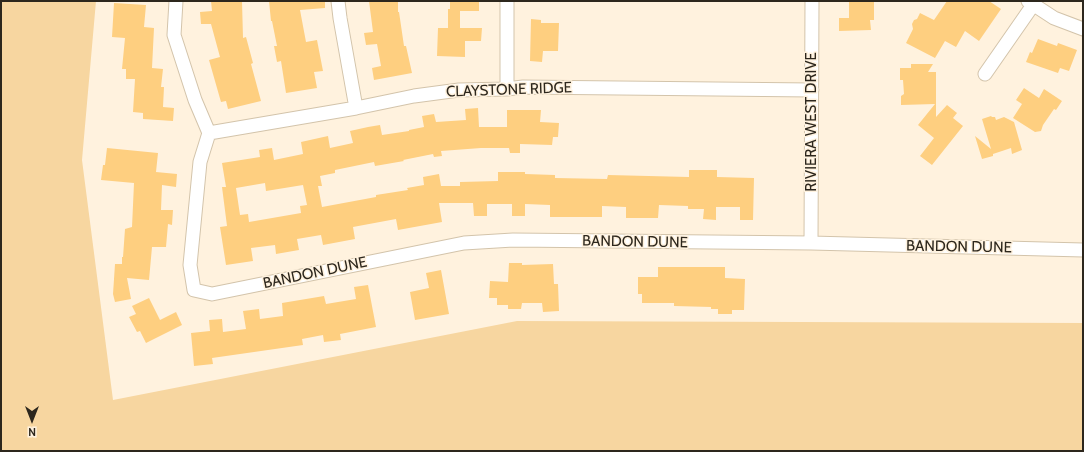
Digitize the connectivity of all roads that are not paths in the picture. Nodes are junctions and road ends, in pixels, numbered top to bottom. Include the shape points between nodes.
1 (176, 1) edge
2 (338, 1) edge
3 (507, 1) edge
4 (812, 1) edge
5 (1030, 3) edge
6 (1083, 28) edge
7 (985, 74) dead end
8 (507, 89) junction
9 (812, 90) junction
10 (356, 108) junction
11 (209, 133) junction
12 (811, 243) junction
13 (1083, 250) edge

1 - 11 street via 174,35 195,100
2 - 10 street
3 - 8 street
4 - 9 street, RIVIERA WEST DRIVE
5 - 6 street via 1054,18
5 - 7 street
8 - 9 street, CLAYSTONE RIDGE via 529,87
8 - 10 street, CLAYSTONE RIDGE via 459,90
9 - 12 street, RIVIERA WEST DRIVE
10 - 11 street, CLAYSTONE RIDGE
11 - 12 street, BANDON DUNE via 200,162 190,265 194,290 212,294 464,243 513,240
12 - 13 street, BANDON DUNE

